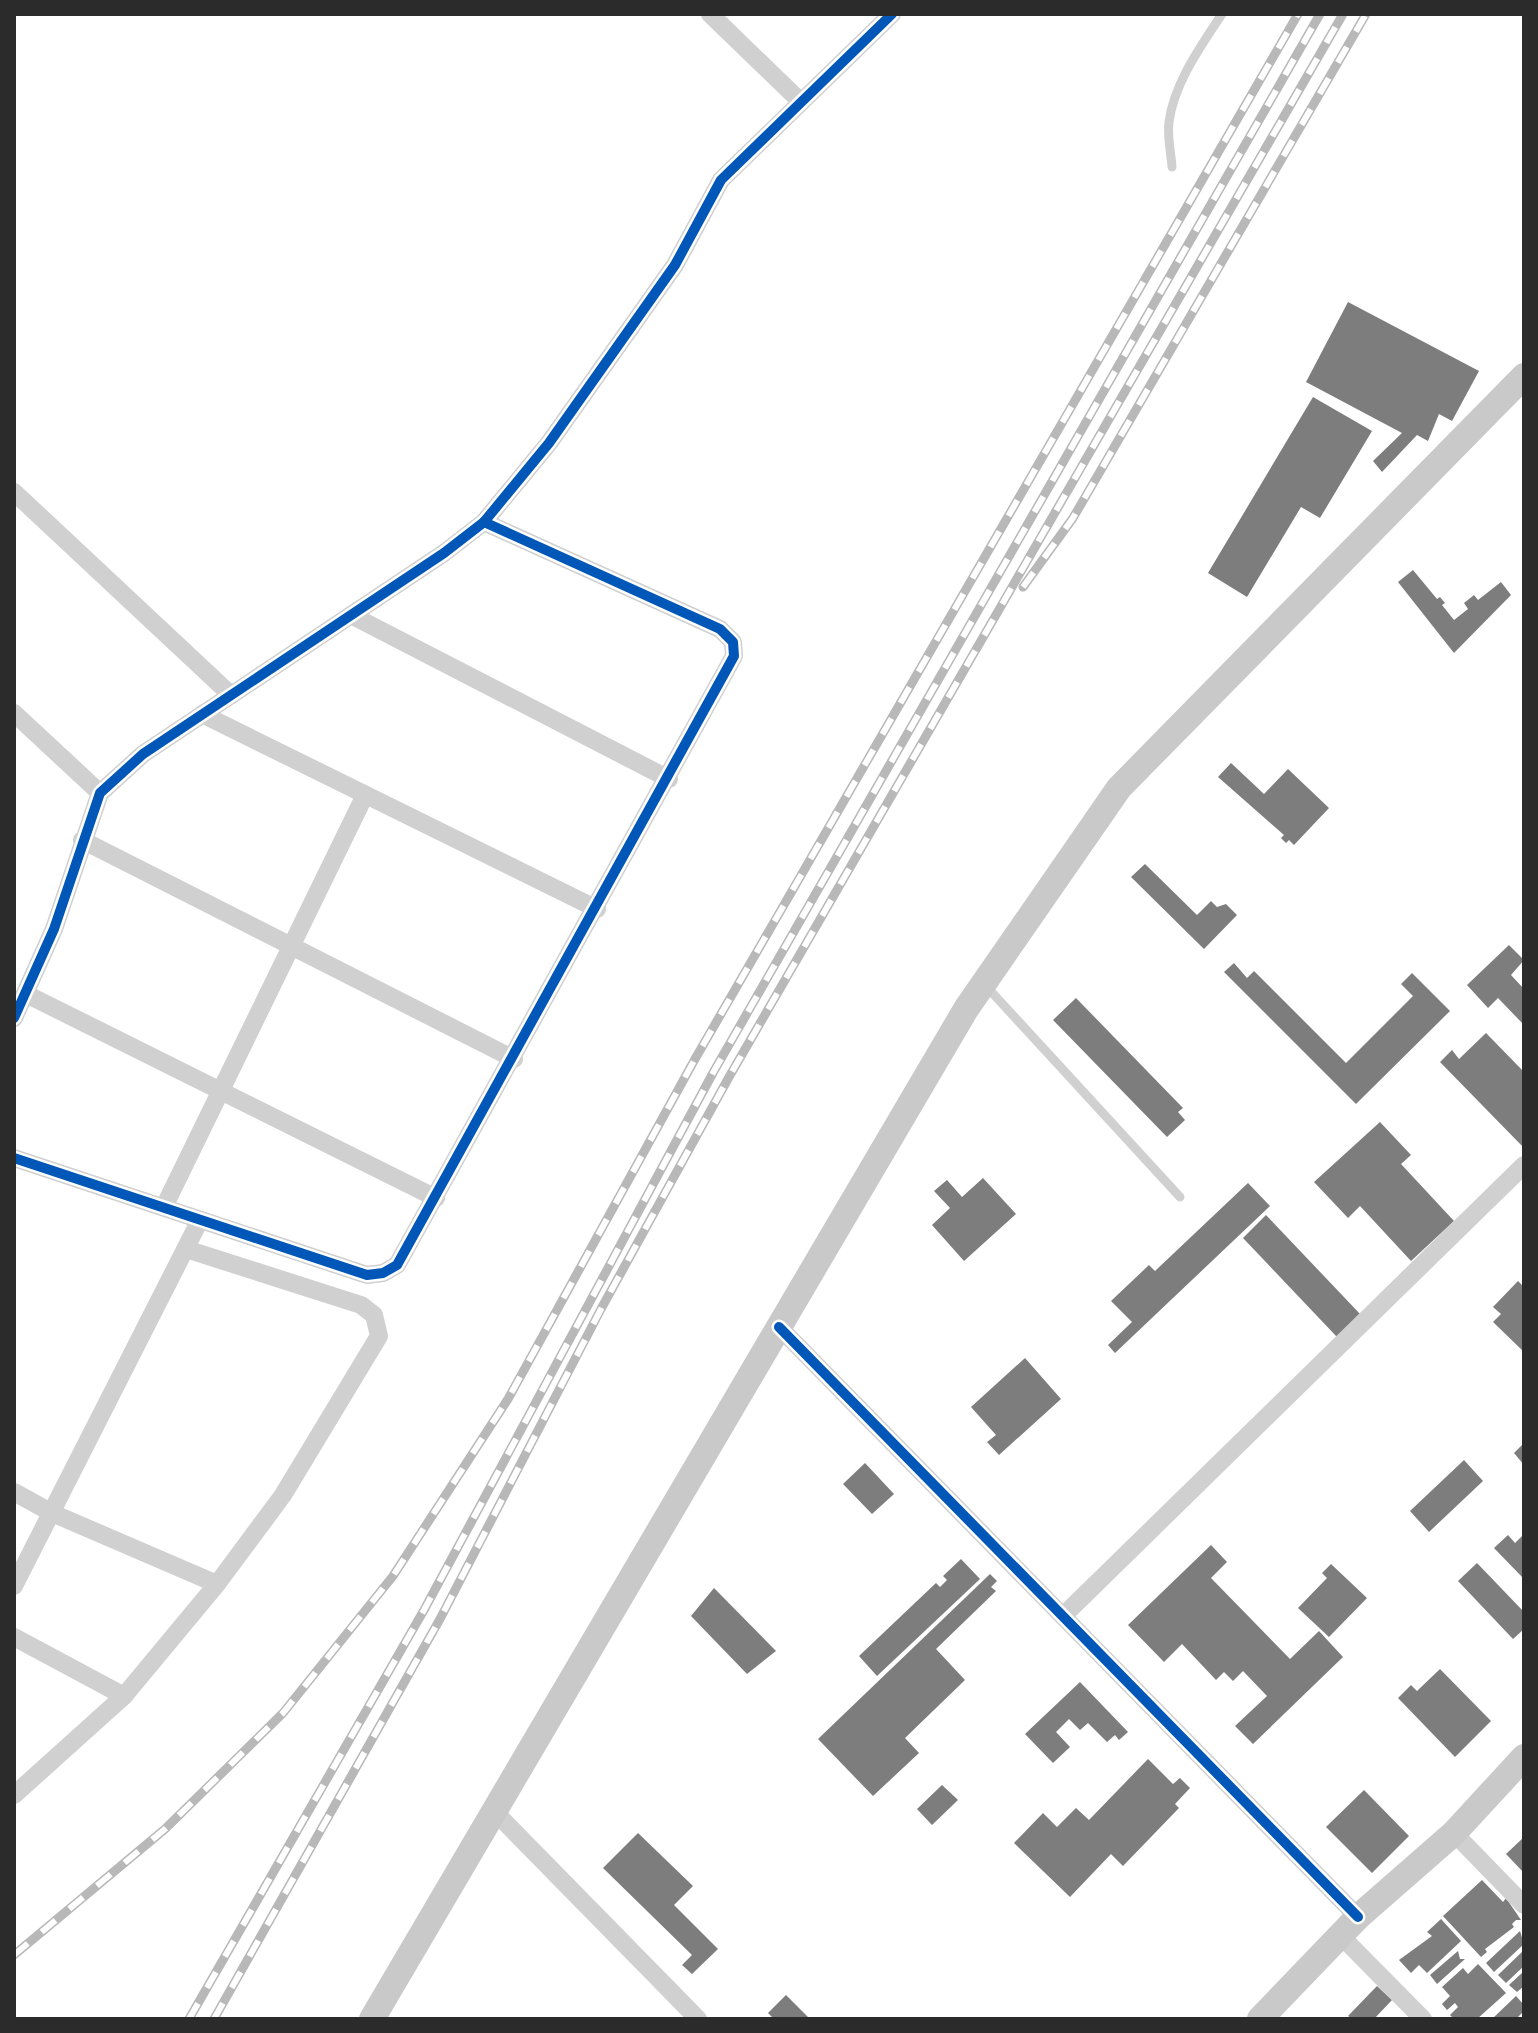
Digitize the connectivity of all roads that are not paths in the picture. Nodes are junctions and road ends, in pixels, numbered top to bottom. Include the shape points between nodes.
1 (710, 14) edge
2 (892, 14) edge
3 (1222, 14) edge
4 (800, 101) junction
5 (1172, 167) dead end
6 (1524, 376) edge
7 (14, 492) edge
8 (484, 522) junction
9 (351, 615) junction
10 (231, 695) junction
11 (14, 713) edge
12 (202, 714) junction
13 (669, 779) junction
14 (100, 793) junction
15 (365, 795) junction
16 (82, 840) junction
17 (597, 909) junction
18 (291, 947) junction
19 (984, 984) junction
20 (26, 994) junction
21 (14, 1018) edge
22 (514, 1059) junction
23 (221, 1090) junction
24 (14, 1158) edge
25 (1524, 1165) edge
26 (1180, 1197) dead end
27 (436, 1198) junction
28 (164, 1207) junction
29 (200, 1220) junction
30 (186, 1249) junction
31 (779, 1327) junction
32 (14, 1492) edge
33 (52, 1513) junction
34 (217, 1584) junction
35 (14, 1586) edge
36 (1063, 1616) junction
37 (14, 1637) edge
38 (124, 1696) junction
39 (1524, 1757) edge
40 (14, 1795) edge
41 (494, 1811) junction
42 (1454, 1833) junction
43 (1524, 1905) edge
44 (1349, 1926) junction
45 (372, 2019) edge
46 (698, 2019) edge
47 (1260, 2019) edge
48 (1423, 2019) edge

1 - 4 street
2 - 4 street
3 - 5 lane via 1177,94 1168,123
4 - 8 street via 721,180 675,265 549,443
6 - 19 main road via 1119,788
7 - 10 street
8 - 9 street
8 - 13 street via 720,629 733,642 728,673
9 - 10 street
9 - 13 street
10 - 12 street
11 - 14 street
12 - 14 street via 143,754
12 - 15 street
13 - 17 street
14 - 16 street
15 - 17 street
15 - 18 street
16 - 18 street
16 - 20 street via 54,929
17 - 22 street
18 - 22 street
18 - 23 street
19 - 26 lane
19 - 31 main road
20 - 21 street
20 - 23 street
22 - 27 street
23 - 27 street
23 - 28 street
24 - 28 street
25 - 36 street
27 - 29 street via 397,1265 367,1275
28 - 29 street
29 - 30 street
30 - 33 street
30 - 34 street via 361,1305 374,1315 379,1336 283,1495
31 - 36 street
31 - 41 main road
32 - 33 street
33 - 34 street
33 - 35 street
34 - 38 street
36 - 44 street
37 - 38 street
38 - 40 street
39 - 42 main road
41 - 45 main road
41 - 46 street
42 - 43 street
42 - 44 main road
44 - 47 main road
44 - 48 street

